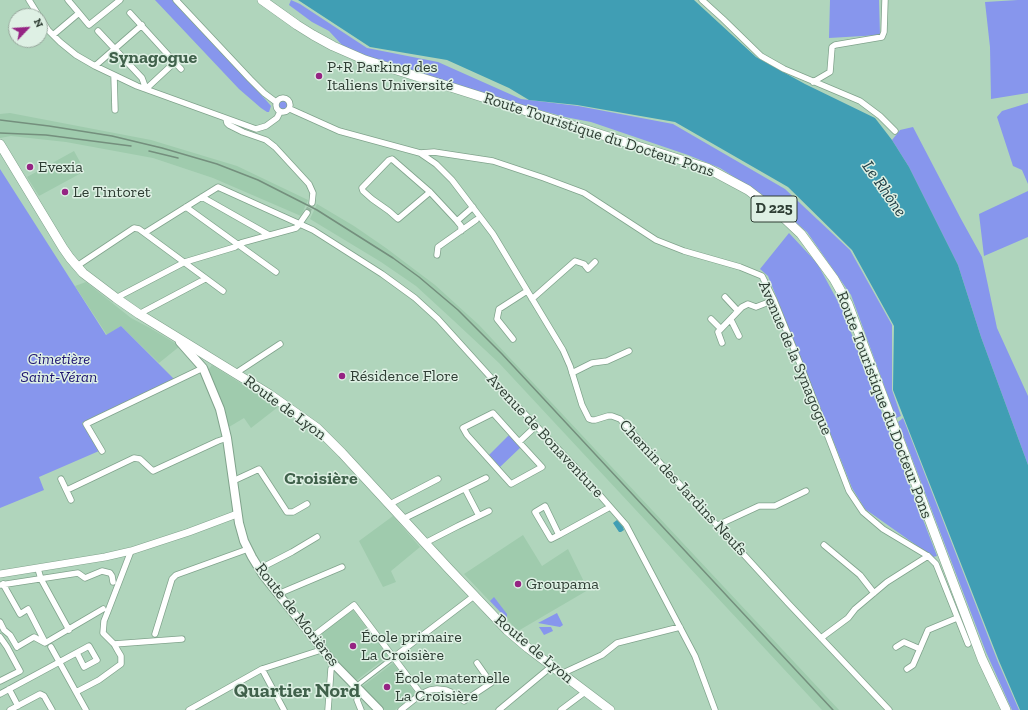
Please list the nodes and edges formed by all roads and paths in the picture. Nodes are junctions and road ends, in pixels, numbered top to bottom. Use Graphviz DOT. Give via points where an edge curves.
graph roads {
  1 [pos="68,0"];
  2 [pos="120,0"];
  3 [pos="176,0"];
  4 [pos="262,0"];
  5 [pos="702,0"];
  6 [pos="885,0"];
  7 [pos="79,13"];
  8 [pos="130,13"];
  9 [pos="142,25"];
  10 [pos="48,28"];
  11 [pos="98,31"];
  12 [pos="53,35"];
  13 [pos="115,49"];
  14 [pos="175,62"];
  15 [pos="95,66"];
  16 [pos="181,69"];
  17 [pos="114,76"];
  18 [pos="813,82"];
  19 [pos="146,89"];
  20 [pos="276,102"];
  21 [pos="290,109"];
  22 [pos="115,110"];
  23 [pos="280,112"];
  24 [pos="226,119"];
  25 [pos="895,131"];
  26 [pos="0,144"];
  27 [pos="420,153"];
  28 [pos="3,157"];
  29 [pos="430,192"];
  30 [pos="202,197"];
  31 [pos="312,203"];
  32 [pos="186,207"];
  33 [pos="473,207"];
  34 [pos="307,213"];
  35 [pos="476,220"];
  36 [pos="458,221"];
  37 [pos="300,223"];
  38 [pos="461,231"];
  39 [pos="146,232"];
  40 [pos="269,235"];
  41 [pos="238,245"];
  42 [pos="437,255"];
  43 [pos="185,262"];
  44 [pos="595,262"];
  45 [pos="77,266"];
  46 [pos="276,272"];
  47 [pos="205,279"];
  48 [pos="223,291"];
  49 [pos="527,292"];
  50 [pos="725,296"];
  51 [pos="116,298"];
  52 [pos="532,299"];
  53 [pos="774,300"];
  54 [pos="738,311"];
  55 [pos="139,314"];
  56 [pos="711,319"];
  57 [pos="731,320"];
  58 [pos="721,329"];
  59 [pos="171,333"];
  60 [pos="739,336"];
  61 [pos="513,340"];
  62 [pos="722,343"];
  63 [pos="280,344"];
  64 [pos="629,351"];
  65 [pos="208,356"];
  66 [pos="203,368"];
  67 [pos="236,373"];
  68 [pos="572,373"];
  69 [pos="536,426"];
  70 [pos="227,438"];
  71 [pos="519,442"];
  72 [pos="102,451"];
  73 [pos="486,478"];
  74 [pos="61,479"];
  75 [pos="438,479"];
  76 [pos="233,481"];
  77 [pos="465,489"];
  78 [pos="67,490"];
  79 [pos="806,491"];
  80 [pos="71,500"];
  81 [pos="307,504"];
  82 [pos="390,504"];
  83 [pos="610,507"];
  84 [pos="489,511"];
  85 [pos="237,514"];
  86 [pos="478,514"];
  87 [pos="403,519"];
  88 [pos="718,525"];
  89 [pos="559,535"];
  90 [pos="317,537"];
  91 [pos="425,544"];
  92 [pos="824,545"];
  93 [pos="248,549"];
  94 [pos="131,551"];
  95 [pos="928,556"];
  96 [pos="342,567"];
  97 [pos="38,569"];
  98 [pos="258,569"];
  99 [pos="0,574"];
  100 [pos="41,579"];
  101 [pos="113,582"];
  102 [pos="2,584"];
  103 [pos="874,593"];
  104 [pos="278,594"];
  105 [pos="474,596"];
  106 [pos="103,610"];
  107 [pos="957,618"];
  108 [pos="0,622"];
  109 [pos="680,627"];
  110 [pos="69,630"];
  111 [pos="155,634"];
  112 [pos="0,637"];
  113 [pos="312,637"];
  114 [pos="821,638"];
  115 [pos="182,639"];
  116 [pos="45,643"];
  117 [pos="114,644"];
  118 [pos="968,644"];
  119 [pos="51,647"];
  120 [pos="896,647"];
  121 [pos="322,648"];
  122 [pos="920,649"];
  123 [pos="77,653"];
  124 [pos="394,657"];
  125 [pos="60,662"];
  126 [pos="477,663"];
  127 [pos="335,665"];
  128 [pos="552,666"];
  129 [pos="262,669"];
  130 [pos="907,669"];
  131 [pos="561,674"];
  132 [pos="0,681"];
  133 [pos="9,689"];
  134 [pos="358,689"];
  135 [pos="76,692"];
  136 [pos="585,692"];
  137 [pos="0,694"];
  138 [pos="421,694"];
  139 [pos="18,706"];
  140 [pos="10,710"];
  141 [pos="52,710"];
  142 [pos="86,710"];
  143 [pos="189,710"];
  144 [pos="284,710"];
  145 [pos="328,710"];
  146 [pos="361,710"];
  147 [pos="379,710"];
  148 [pos="401,710"];
  149 [pos="499,710"];
  150 [pos="561,710"];
  151 [pos="610,710"];
  152 [pos="715,710"];
  153 [pos="889,710"];
  154 [pos="1006,710"];
  1 -- 7 [label="street"];
  2 -- 7 [label="street" via="89,26"];
  3 -- 20 [label="street" via="250,79"];
  4 -- 154 [label="main road, Route Touristique du Docteur Pons / D 225" via="313,35 365,60 707,168 748,190 801,234 834,279 848,304 982,659"];
  5 -- 18 [label="street" via="761,56"];
  6 -- 18 [label="street" via="882,37 835,45 831,52 830,72"];
  7 -- 12 [label="street"];
  8 -- 9 [label="street"];
  9 -- 13 [label="street"];
  9 -- 14 [label="street"];
  10 -- 12 [label="street"];
  11 -- 13 [label="street"];
  12 -- 15 [label="street" via="68,49"];
  13 -- 15 [label="street"];
  13 -- 19 [label="street" via="142,78"];
  14 -- 16 [label="street"];
  14 -- 19 [label="street"];
  15 -- 17 [label="street"];
  17 -- 19 [label="street"];
  17 -- 22 [label="street"];
  18 -- 25 [label="street" via="860,101"];
  19 -- 24 [label="street"];
  20 -- 21 [label="street" via="282,98 287,99"];
  20 -- 23 [label="street"];
  21 -- 23 [label="street" via="286,113"];
  21 -- 27 [label="street, Avenue de la Synagogue" via="339,131"];
  23 -- 24 [label="street" via="270,124 259,129"];
  24 -- 31 [label="street" via="229,125 266,140 275,147 309,184 313,193"];
  26 -- 28 [label="main road, Route de Lyon"];
  27 -- 33 [label="street, Chemin des Jardins Neufs" via="447,174"];
  27 -- 53 [label="street, Avenue de la Synagogue" via="434,152 494,161 584,192 656,240 762,276"];
  28 -- 45 [label="main road, Route de Lyon"];
  29 -- 29 [label="street" via="392,159 363,186 364,191 372,199 398,219"];
  29 -- 36 [label="street"];
  30 -- 32 [label="street"];
  30 -- 37 [label="street, Avenue de Bonaventure" via="218,187"];
  30 -- 40 [label="street"];
  32 -- 39 [label="street"];
  32 -- 41 [label="street"];
  33 -- 36 [label="street"];
  33 -- 49 [label="street, Chemin des Jardins Neufs" via="493,234"];
  34 -- 37 [label="street"];
  35 -- 38 [label="street"];
  36 -- 38 [label="street"];
  37 -- 40 [label="street" via="296,228"];
  37 -- 69 [label="street, Avenue de Bonaventure" via="382,274 415,298 438,319"];
  38 -- 42 [label="street" via="438,247"];
  39 -- 43 [label="street"];
  39 -- 45 [label="street" via="134,228"];
  40 -- 41 [label="street"];
  41 -- 43 [label="street"];
  41 -- 46 [label="street"];
  43 -- 47 [label="street"];
  43 -- 51 [label="street"];
  44 -- 52 [label="street" via="588,268 575,261"];
  45 -- 51 [label="main road, Route de Lyon"];
  47 -- 48 [label="street"];
  47 -- 55 [label="street"];
  49 -- 52 [label="street, Chemin des Jardins Neufs"];
  49 -- 61 [label="street" via="498,310 497,319"];
  50 -- 54 [label="street"];
  51 -- 55 [label="main road, Route de Lyon"];
  52 -- 68 [label="street, Chemin des Jardins Neufs" via="562,349"];
  53 -- 54 [label="street" via="756,307 748,304"];
  53 -- 95 [label="street, Avenue de la Synagogue" via="849,490 863,512 883,529"];
  54 -- 57 [label="street"];
  55 -- 59 [label="main road, Route de Lyon"];
  56 -- 58 [label="street"];
  57 -- 58 [label="street"];
  57 -- 60 [label="street"];
  58 -- 62 [label="street" via="718,332"];
  59 -- 65 [label="main road, Route de Lyon"];
  59 -- 66 [label="main road, Route de Morières"];
  63 -- 67 [label="street"];
  64 -- 68 [label="street"];
  65 -- 66 [label="main road"];
  65 -- 67 [label="main road, Route de Lyon"];
  66 -- 70 [label="main road, Route de Morières" via="216,398"];
  66 -- 72 [label="street" via="86,424"];
  67 -- 82 [label="main road, Route de Lyon" via="317,428"];
  68 -- 88 [label="street, Chemin des Jardins Neufs" via="589,419 608,416 620,419"];
  69 -- 71 [label="street"];
  69 -- 83 [label="street, Avenue de Bonaventure"];
  70 -- 76 [label="main road, Route de Morières"];
  70 -- 78 [label="street" via="153,470 140,459 134,458"];
  71 -- 71 [label="street" via="542,467 511,484 463,428 493,413"];
  73 -- 77 [label="street"];
  74 -- 78 [label="street"];
  75 -- 82 [label="street"];
  76 -- 81 [label="street" via="259,469 287,512 293,512"];
  76 -- 85 [label="main road, Route de Morières"];
  77 -- 86 [label="street"];
  77 -- 87 [label="street"];
  78 -- 80 [label="street"];
  79 -- 88 [label="street" via="775,506 759,506"];
  82 -- 87 [label="main road, Route de Lyon"];
  83 -- 89 [label="street"];
  83 -- 109 [label="street, Avenue de Bonaventure" via="630,530"];
  84 -- 91 [label="street"];
  85 -- 93 [label="main road, Route de Morières"];
  85 -- 94 [label="street"];
  87 -- 91 [label="main road, Route de Lyon"];
  88 -- 114 [label="street, Chemin des Jardins Neufs"];
  89 -- 89 [label="street" via="545,506 535,512 551,539"];
  90 -- 98 [label="street"];
  91 -- 105 [label="main road, Route de Lyon"];
  92 -- 103 [label="street" via="860,575"];
  93 -- 98 [label="main road, Route de Morières"];
  93 -- 111 [label="street" via="176,575 172,579"];
  94 -- 97 [label="street"];
  94 -- 117 [label="street" via="104,621 103,633"];
  95 -- 103 [label="street"];
  95 -- 107 [label="street, Avenue de la Synagogue" via="936,564"];
  96 -- 104 [label="street"];
  97 -- 99 [label="street"];
  97 -- 100 [label="street"];
  98 -- 104 [label="main road, Route de Morières"];
  100 -- 101 [label="street" via="78,573 85,578 102,571 110,573"];
  100 -- 102 [label="street"];
  100 -- 110 [label="street"];
  102 -- 116 [label="street" via="20,614 28,610"];
  103 -- 114 [label="street" via="848,618"];
  104 -- 113 [label="main road, Route de Morières"];
  105 -- 124 [label="street"];
  105 -- 128 [label="main road, Route de Lyon" via="507,630"];
  106 -- 110 [label="street"];
  107 -- 118 [label="street"];
  107 -- 122 [label="street" via="928,630"];
  108 -- 116 [label="street" via="18,647 34,638"];
  109 -- 131 [label="street" via="617,643 602,655"];
  109 -- 152 [label="street, Avenue de Bonaventure" via="695,656"];
  110 -- 116 [label="street"];
  112 -- 132 [label="street" via="20,671"];
  113 -- 121 [label="main road, Route de Morières"];
  113 -- 124 [label="street" via="354,605"];
  114 -- 153 [label="street, Chemin des Jardins Neufs"];
  115 -- 117 [label="street"];
  117 -- 135 [label="street" via="122,656 121,664 100,680"];
  119 -- 125 [label="street"];
  120 -- 122 [label="street" via="904,642"];
  121 -- 127 [label="main road, Route de Morières"];
  121 -- 129 [label="street"];
  122 -- 130 [label="street" via="913,665"];
  123 -- 125 [label="street"];
  124 -- 134 [label="street"];
  124 -- 138 [label="street"];
  125 -- 133 [label="street"];
  125 -- 135 [label="street"];
  126 -- 138 [label="street" via="491,683 464,701 446,690 430,690"];
  127 -- 134 [label="main road, Route de Morières"];
  127 -- 145 [label="street" via="331,669"];
  128 -- 131 [label="main road, Route de Lyon"];
  128 -- 149 [label="street"];
  129 -- 143 [label="street"];
  129 -- 144 [label="street"];
  131 -- 136 [label="main road, Route de Lyon"];
  133 -- 137 [label="street"];
  133 -- 139 [label="street"];
  134 -- 146 [label="street" via="357,700"];
  134 -- 147 [label="main road, Route de Morières"];
  135 -- 142 [label="street"];
  136 -- 150 [label="street"];
  136 -- 151 [label="main road, Route de Lyon"];
  138 -- 148 [label="street"];
  139 -- 140 [label="street"];
  139 -- 141 [label="street" via="40,694"];
}
